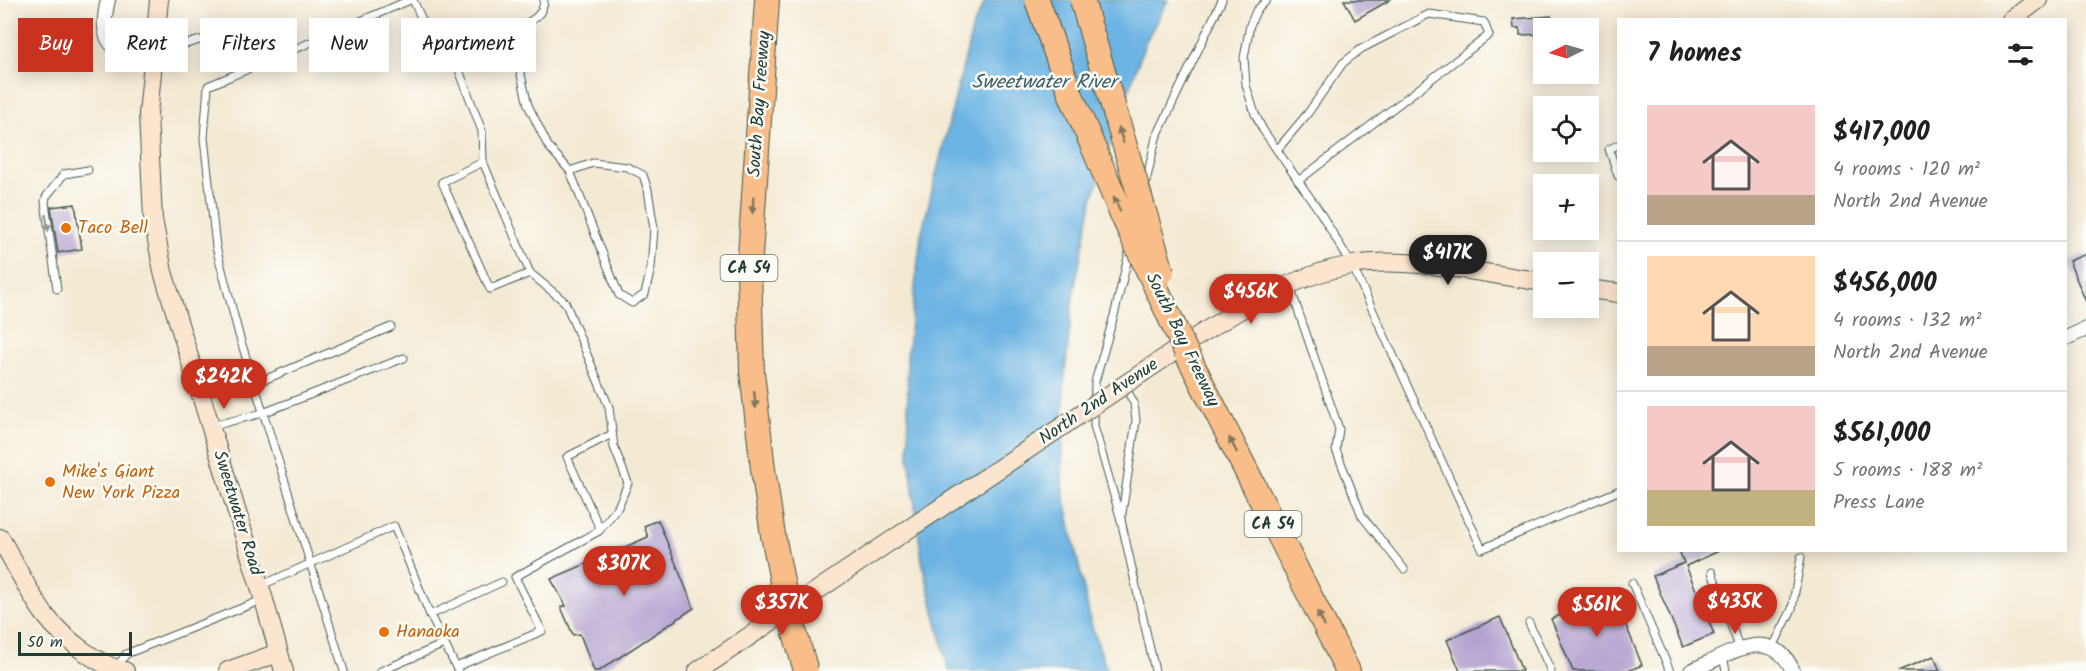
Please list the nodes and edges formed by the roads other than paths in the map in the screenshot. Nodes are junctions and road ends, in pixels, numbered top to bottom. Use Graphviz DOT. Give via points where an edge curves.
graph roads {
  1 [pos="108,0"];
  2 [pos="159,0"];
  3 [pos="412,0"];
  4 [pos="544,0"];
  5 [pos="768,0"];
  6 [pos="1037,0"];
  7 [pos="1082,0"];
  8 [pos="1222,0"];
  9 [pos="1261,0"];
  10 [pos="1267,0"];
  11 [pos="2038,0"];
  12 [pos="1256,11"];
  13 [pos="157,18"];
  14 [pos="2014,18"];
  15 [pos="105,28"];
  16 [pos="152,72"];
  17 [pos="1617,145"];
  18 [pos="1277,150"];
  19 [pos="483,162"];
  20 [pos="88,170"];
  21 [pos="570,171"];
  22 [pos="1617,173"];
  23 [pos="1298,181"];
  24 [pos="1352,265"];
  25 [pos="530,273"];
  26 [pos="1533,281"];
  27 [pos="1289,285"];
  28 [pos="57,289"];
  29 [pos="1599,290"];
  30 [pos="1617,293"];
  31 [pos="391,327"];
  32 [pos="2086,329"];
  33 [pos="2067,338"];
  34 [pos="1186,352"];
  35 [pos="404,358"];
  36 [pos="254,384"];
  37 [pos="1124,385"];
  38 [pos="263,413"];
  39 [pos="211,427"];
  40 [pos="612,434"];
  41 [pos="1617,491"];
  42 [pos="1121,520"];
  43 [pos="600,529"];
  44 [pos="0,538"];
  45 [pos="1801,557"];
  46 [pos="310,564"];
  47 [pos="1404,569"];
  48 [pos="1712,572"];
  49 [pos="502,582"];
  50 [pos="1632,583"];
  51 [pos="262,593"];
  52 [pos="430,615"];
  53 [pos="1529,623"];
  54 [pos="444,644"];
  55 [pos="1776,649"];
  56 [pos="1740,650"];
  57 [pos="278,653"];
  58 [pos="1725,664"];
  59 [pos="111,668"];
  60 [pos="457,669"];
  61 [pos="228,671"];
  62 [pos="284,671"];
  63 [pos="344,671"];
  64 [pos="381,671"];
  65 [pos="698,671"];
  66 [pos="806,671"];
  67 [pos="1155,671"];
  68 [pos="1348,671"];
  69 [pos="1551,671"];
  70 [pos="1670,671"];
  71 [pos="1691,671"];
  72 [pos="1793,671"];
  1 -- 15 [label="street"];
  2 -- 13 [label="street, Sweetwater Road"];
  3 -- 19 [label="lane" via="435,48 456,62 482,131"];
  3 -- 36 [label="lane" via="208,86 204,138 216,247"];
  4 -- 21 [label="lane" via="534,19 519,27 513,40 528,105 548,146"];
  5 -- 66 [label="highway, South Bay Freeway / CA 54, one-way, bridge" via="749,271 752,372 773,535 786,602"];
  34 -- 6 [label="highway, South Bay Freeway / CA 54, one-way, bridge" via="1071,95"];
  34 -- 7 [label="highway, one-way, bridge"];
  8 -- 42 [label="lane" via="1156,138 1095,382 1094,426"];
  9 -- 12 [label="lane"];
  10 -- 12 [label="lane"];
  11 -- 14 [label="street"];
  12 -- 18 [label="lane" via="1244,58 1246,85 1255,114"];
  16 -- 39 [label="street, Sweetwater Road" via="148,114 153,219 163,272"];
  17 -- 22 [label="lane" via="1609,148"];
  18 -- 23 [label="lane"];
  18 -- 23 [label="lane" via="1343,63 1361,49 1429,14 1484,22 1489,35"];
  19 -- 25 [label="lane"];
  19 -- 25 [label="lane" via="442,182 490,289"];
  20 -- 28 [label="lane, one-way" via="64,174 46,197"];
  21 -- 21 [label="lane" via="619,295 632,303 645,294 651,268 654,229 643,175 627,168 593,163"];
  23 -- 24 [label="lane"];
  24 -- 26 [label="street, North 2nd Avenue" via="1411,264"];
  24 -- 27 [label="street, North 2nd Avenue"];
  24 -- 41 [label="lane" via="1482,549"];
  25 -- 40 [label="lane" via="565,302 609,407"];
  27 -- 37 [label="street, North 2nd Avenue, bridge" via="1233,313"];
  27 -- 47 [label="lane" via="1339,429 1335,450 1362,516"];
  29 -- 30 [label="street"];
  31 -- 36 [label="lane"];
  32 -- 33 [label="street"];
  68 -- 34 [label="highway, South Bay Freeway / CA 54, one-way"];
  35 -- 38 [label="lane"];
  36 -- 38 [label="lane"];
  37 -- 42 [label="lane" via="1134,403 1136,422"];
  37 -- 65 [label="street, North 2nd Avenue, bridge"];
  38 -- 39 [label="lane"];
  38 -- 46 [label="lane"];
  39 -- 51 [label="street, Sweetwater Road"];
  40 -- 43 [label="lane" via="628,483 618,507"];
  40 -- 43 [label="lane" via="567,457"];
  42 -- 67 [label="lane"];
  43 -- 60 [label="lane" via="515,577 542,631"];
  44 -- 59 [label="street" via="46,616 78,648"];
  45 -- 55 [label="lane" via="1792,609"];
  46 -- 51 [label="lane"];
  46 -- 52 [label="lane" via="394,526"];
  46 -- 63 [label="lane"];
  48 -- 56 [label="lane"];
  49 -- 52 [label="lane"];
  50 -- 70 [label="lane"];
  51 -- 57 [label="street, Sweetwater Road"];
  51 -- 59 [label="lane" via="126,654"];
  52 -- 54 [label="lane"];
  53 -- 69 [label="lane"];
  54 -- 60 [label="lane"];
  54 -- 64 [label="lane"];
  55 -- 56 [label="street" via="1761,644"];
  55 -- 72 [label="street"];
  56 -- 58 [label="street"];
  57 -- 61 [label="street"];
  57 -- 62 [label="street, Sweetwater Road"];
  58 -- 71 [label="street"];
}
